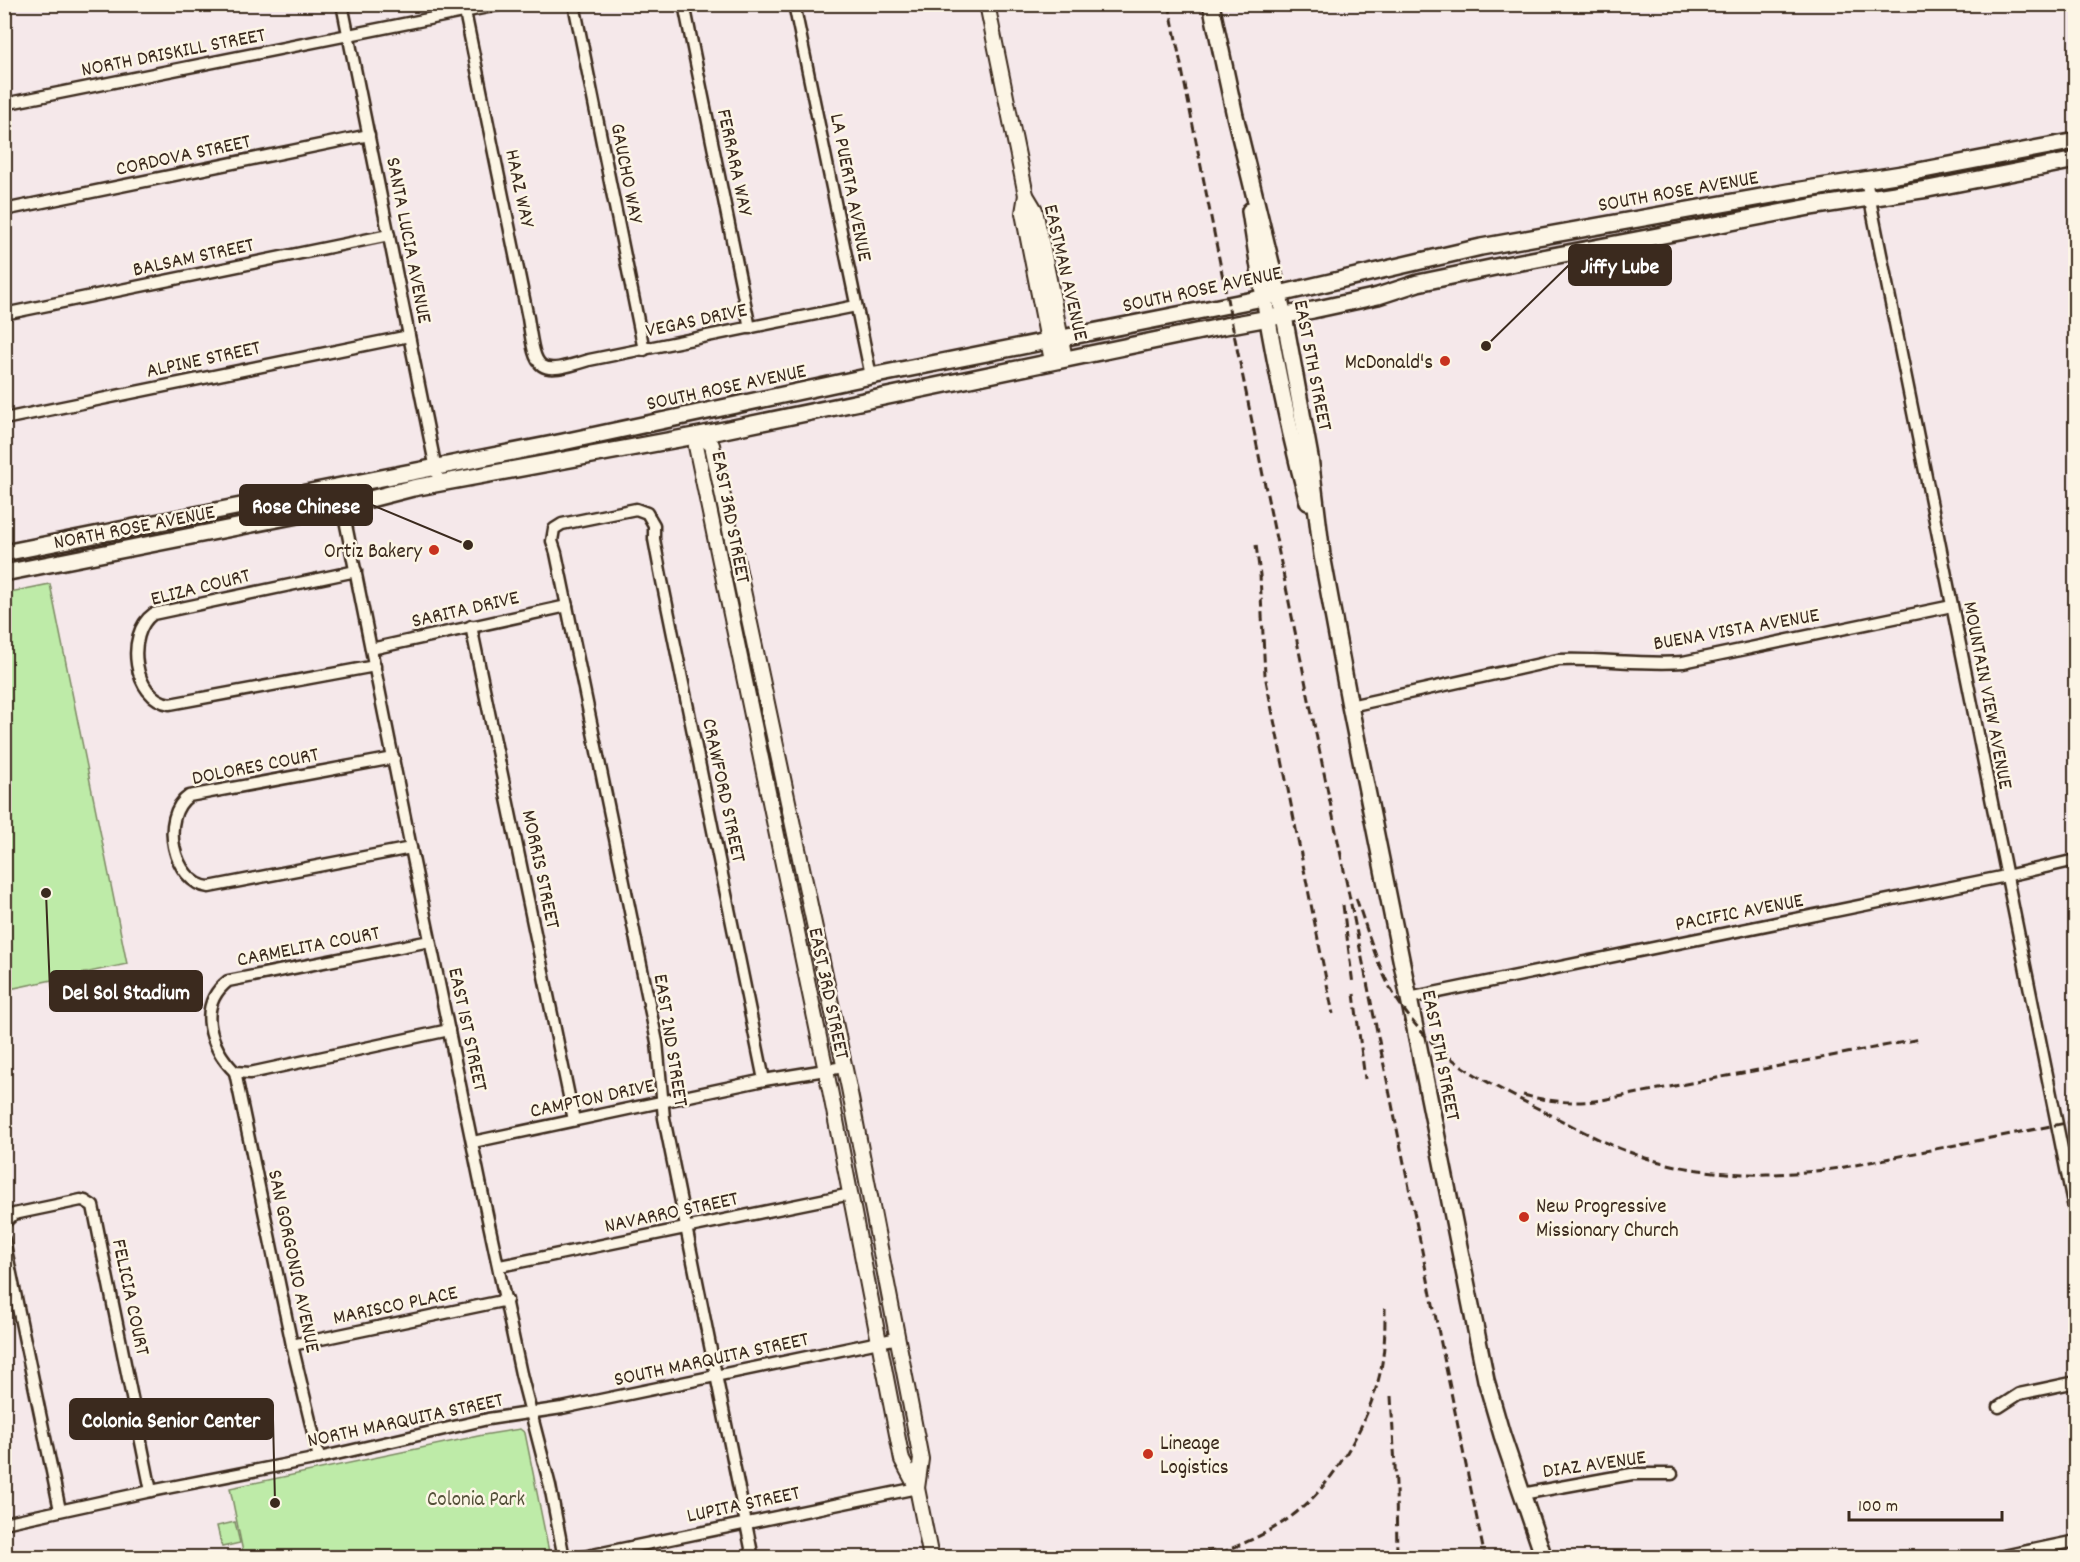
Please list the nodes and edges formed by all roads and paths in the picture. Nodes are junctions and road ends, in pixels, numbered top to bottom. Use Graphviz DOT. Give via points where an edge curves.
graph roads {
  1 [pos="342,4"];
  2 [pos="503,4"];
  3 [pos="574,4"];
  4 [pos="684,4"];
  5 [pos="794,4"];
  6 [pos="987,4"];
  7 [pos="1210,4"];
  8 [pos="465,12"];
  9 [pos="349,36"];
  10 [pos="4,104"];
  11 [pos="1235,116"];
  12 [pos="369,135"];
  13 [pos="2076,141"];
  14 [pos="2076,160"];
  15 [pos="1866,180"];
  16 [pos="1869,197"];
  17 [pos="4,210"];
  18 [pos="1616,222"];
  19 [pos="389,235"];
  20 [pos="1500,266"];
  21 [pos="1279,294"];
  22 [pos="1264,298"];
  23 [pos="856,306"];
  24 [pos="4,314"];
  25 [pos="1284,316"];
  26 [pos="1267,319"];
  27 [pos="750,328"];
  28 [pos="409,336"];
  29 [pos="1054,340"];
  30 [pos="644,350"];
  31 [pos="1059,360"];
  32 [pos="545,367"];
  33 [pos="871,376"];
  34 [pos="696,414"];
  35 [pos="4,419"];
  36 [pos="700,435"];
  37 [pos="563,442"];
  38 [pos="436,466"];
  39 [pos="476,477"];
  40 [pos="439,484"];
  41 [pos="338,485"];
  42 [pos="343,506"];
  43 [pos="644,510"];
  44 [pos="4,553"];
  45 [pos="1322,555"];
  46 [pos="356,571"];
  47 [pos="4,573"];
  48 [pos="567,606"];
  49 [pos="1952,606"];
  50 [pos="471,626"];
  51 [pos="371,649"];
  52 [pos="375,666"];
  53 [pos="1350,706"];
  54 [pos="393,758"];
  55 [pos="411,848"];
  56 [pos="2076,860"];
  57 [pos="2006,876"];
  58 [pos="430,941"];
  59 [pos="1409,998"];
  60 [pos="449,1030"];
  61 [pos="844,1067"];
  62 [pos="826,1071"];
  63 [pos="236,1072"];
  64 [pos="764,1080"];
  65 [pos="663,1101"];
  66 [pos="574,1120"];
  67 [pos="473,1142"];
  68 [pos="851,1194"];
  69 [pos="2076,1218"];
  70 [pos="4,1223"];
  71 [pos="686,1228"];
  72 [pos="878,1236"];
  73 [pos="4,1240"];
  74 [pos="860,1240"];
  75 [pos="500,1266"];
  76 [pos="507,1300"];
  77 [pos="897,1338"];
  78 [pos="879,1342"];
  79 [pos="292,1345"];
  80 [pos="716,1377"];
  81 [pos="2076,1382"];
  82 [pos="1999,1407"];
  83 [pos="531,1412"];
  84 [pos="319,1458"];
  85 [pos="1672,1474"];
  86 [pos="917,1488"];
  87 [pos="151,1491"];
  88 [pos="1522,1494"];
  89 [pos="60,1510"];
  90 [pos="4,1522"];
  91 [pos="746,1523"];
  92 [pos="2076,1541"];
  93 [pos="564,1557"];
  94 [pos="578,1557"];
  95 [pos="753,1557"];
  96 [pos="931,1557"];
  97 [pos="1544,1557"];
  98 [pos="1994,1557"];
  1 -- 9 [label="street, SANTA LUCIA AVENUE"];
  2 -- 8 [label="street, NORTH DRISKILL STREET"];
  3 -- 30 [label="street, GAUCHO WAY"];
  4 -- 27 [label="street, FERRARA WAY"];
  5 -- 23 [label="street, LA PUERTA AVENUE"];
  6 -- 29 [label="street, EASTMAN AVENUE" via="1026,195 1035,210"];
  7 -- 11 [label="main road, EAST 5TH STREET"];
  8 -- 9 [label="street, NORTH DRISKILL STREET"];
  8 -- 32 [label="street, HAAZ WAY" via="532,349"];
  9 -- 10 [label="street, NORTH DRISKILL STREET"];
  9 -- 12 [label="street, SANTA LUCIA AVENUE"];
  11 -- 21 [label="main road, EAST 5TH STREET"];
  11 -- 22 [label="main road, EAST 5TH STREET"];
  12 -- 17 [label="street, CORDOVA STREET"];
  12 -- 19 [label="street, SANTA LUCIA AVENUE"];
  13 -- 15 [label="main road, SOUTH ROSE AVENUE"];
  14 -- 16 [label="main road, SOUTH ROSE AVENUE"];
  15 -- 16 [label="street, MOUNTAIN VIEW AVENUE"];
  15 -- 18 [label="main road, SOUTH ROSE AVENUE"];
  16 -- 20 [label="main road, SOUTH ROSE AVENUE"];
  16 -- 49 [label="street, MOUNTAIN VIEW AVENUE"];
  18 -- 20 [label="main road" via="1582,241 1508,255"];
  18 -- 21 [label="main road, SOUTH ROSE AVENUE" via="1481,247"];
  19 -- 24 [label="street, BALSAM STREET"];
  19 -- 28 [label="street, SANTA LUCIA AVENUE"];
  20 -- 25 [label="main road, SOUTH ROSE AVENUE"];
  21 -- 22 [label="main road, SOUTH ROSE AVENUE"];
  21 -- 25 [label="main road, EAST 5TH STREET"];
  22 -- 26 [label="main road, EAST 5TH STREET"];
  22 -- 29 [label="main road, SOUTH ROSE AVENUE"];
  23 -- 27 [label="street, VEGAS DRIVE"];
  23 -- 33 [label="street, LA PUERTA AVENUE"];
  25 -- 26 [label="main road, SOUTH ROSE AVENUE"];
  25 -- 45 [label="main road, EAST 5TH STREET" via="1310,457"];
  26 -- 31 [label="main road, SOUTH ROSE AVENUE"];
  26 -- 45 [label="main road, EAST 5TH STREET" via="1295,455"];
  27 -- 30 [label="street, VEGAS DRIVE"];
  28 -- 35 [label="street, ALPINE STREET"];
  28 -- 38 [label="street, SANTA LUCIA AVENUE"];
  29 -- 31 [label="street, EASTMAN AVENUE"];
  29 -- 33 [label="main road, SOUTH ROSE AVENUE"];
  30 -- 32 [label="street, VEGAS DRIVE" via="561,369"];
  31 -- 36 [label="main road, SOUTH ROSE AVENUE"];
  33 -- 34 [label="main road, SOUTH ROSE AVENUE"];
  34 -- 36 [label="street"];
  34 -- 37 [label="main road, SOUTH ROSE AVENUE"];
  36 -- 39 [label="main road, SOUTH ROSE AVENUE"];
  36 -- 61 [label="street, EAST 3RD STREET" via="712,445"];
  36 -- 62 [label="street, EAST 3RD STREET" via="696,446"];
  37 -- 38 [label="main road, SOUTH ROSE AVENUE"];
  37 -- 39 [label="main road" via="555,452 483,466"];
  38 -- 40 [label="street, SANTA LUCIA AVENUE"];
  38 -- 41 [label="main road, SOUTH ROSE AVENUE"];
  39 -- 40 [label="main road, SOUTH ROSE AVENUE"];
  40 -- 42 [label="main road, SOUTH ROSE AVENUE"];
  41 -- 42 [label="street, EAST 1ST STREET"];
  41 -- 44 [label="main road, NORTH ROSE AVENUE"];
  42 -- 46 [label="street, EAST 1ST STREET"];
  42 -- 47 [label="main road, NORTH ROSE AVENUE"];
  43 -- 48 [label="street, EAST 2ND STREET" via="627,509 571,521 554,529 552,541"];
  43 -- 64 [label="street, CRAWFORD STREET" via="654,525 661,576"];
  45 -- 53 [label="main road, EAST 5TH STREET"];
  46 -- 51 [label="street, EAST 1ST STREET"];
  46 -- 52 [label="street, ELIZA COURT" via="153,614 138,634 138,670 157,700 170,704"];
  48 -- 50 [label="street, SARITA DRIVE"];
  48 -- 65 [label="street, EAST 2ND STREET" via="657,1042"];
  49 -- 53 [label="street, BUENA VISTA AVENUE" via="1683,662 1558,660"];
  49 -- 57 [label="street, MOUNTAIN VIEW AVENUE"];
  50 -- 51 [label="street, SARITA DRIVE"];
  50 -- 66 [label="street, MORRIS STREET"];
  51 -- 52 [label="street, EAST 1ST STREET"];
  52 -- 54 [label="street, EAST 1ST STREET"];
  53 -- 59 [label="main road, EAST 5TH STREET"];
  54 -- 55 [label="street, EAST 1ST STREET"];
  54 -- 55 [label="street, DOLORES COURT" via="189,796 179,806 174,820 173,843 190,879 209,887"];
  55 -- 58 [label="street, EAST 1ST STREET"];
  56 -- 57 [label="street, PACIFIC AVENUE"];
  57 -- 59 [label="street, PACIFIC AVENUE"];
  57 -- 69 [label="street, MOUNTAIN VIEW AVENUE"];
  58 -- 60 [label="street, EAST 1ST STREET"];
  58 -- 63 [label="street, CARMELITA COURT" via="228,981 213,999 210,1020 215,1047"];
  59 -- 88 [label="main road, EAST 5TH STREET" via="1486,1380"];
  60 -- 63 [label="street" via="250,1073"];
  60 -- 67 [label="street, EAST 1ST STREET"];
  61 -- 62 [label="street, CAMPTON DRIVE"];
  61 -- 72 [label="street, EAST 3RD STREET"];
  62 -- 64 [label="street, CAMPTON DRIVE"];
  62 -- 68 [label="street, EAST 3RD STREET"];
  63 -- 79 [label="street, SAN GORGONIO AVENUE"];
  64 -- 65 [label="street, CAMPTON DRIVE"];
  65 -- 66 [label="street, CAMPTON DRIVE"];
  65 -- 71 [label="street, EAST 2ND STREET"];
  66 -- 67 [label="street, CAMPTON DRIVE"];
  67 -- 75 [label="street, EAST 1ST STREET"];
  68 -- 71 [label="street, NAVARRO STREET"];
  68 -- 74 [label="street, EAST 3RD STREET"];
  70 -- 87 [label="street, FELICIA COURT" via="14,1214 81,1200 93,1206"];
  71 -- 75 [label="street, NAVARRO STREET"];
  71 -- 80 [label="street, EAST 2ND STREET"];
  72 -- 74 [label="street"];
  72 -- 77 [label="street, EAST 3RD STREET"];
  73 -- 89 [label="street"];
  74 -- 78 [label="street, EAST 3RD STREET"];
  75 -- 76 [label="street, EAST 1ST STREET"];
  76 -- 79 [label="street, MARISCO PLACE"];
  76 -- 83 [label="street, EAST 1ST STREET"];
  77 -- 78 [label="street, SOUTH MARQUITA STREET"];
  77 -- 86 [label="street, EAST 3RD STREET" via="921,1459"];
  78 -- 80 [label="street, SOUTH MARQUITA STREET"];
  78 -- 86 [label="street, EAST 3RD STREET" via="902,1460"];
  79 -- 84 [label="street, SAN GORGONIO AVENUE"];
  80 -- 83 [label="street, SOUTH MARQUITA STREET"];
  80 -- 91 [label="street, EAST 2ND STREET"];
  81 -- 82 [label="street" via="2019,1394"];
  83 -- 84 [label="street, NORTH MARQUITA STREET"];
  83 -- 93 [label="street, EAST 1ST STREET"];
  84 -- 87 [label="street, NORTH MARQUITA STREET"];
  85 -- 88 [label="street, DIAZ AVENUE" via="1632,1473"];
  86 -- 91 [label="street, LUPITA STREET"];
  86 -- 96 [label="street, EAST 3RD STREET"];
  87 -- 89 [label="street, NORTH MARQUITA STREET"];
  88 -- 97 [label="main road, EAST 5TH STREET"];
  89 -- 90 [label="street, NORTH MARQUITA STREET"];
  91 -- 94 [label="street, LUPITA STREET"];
  91 -- 95 [label="street, EAST 2ND STREET"];
  92 -- 98 [label="street"];
}
